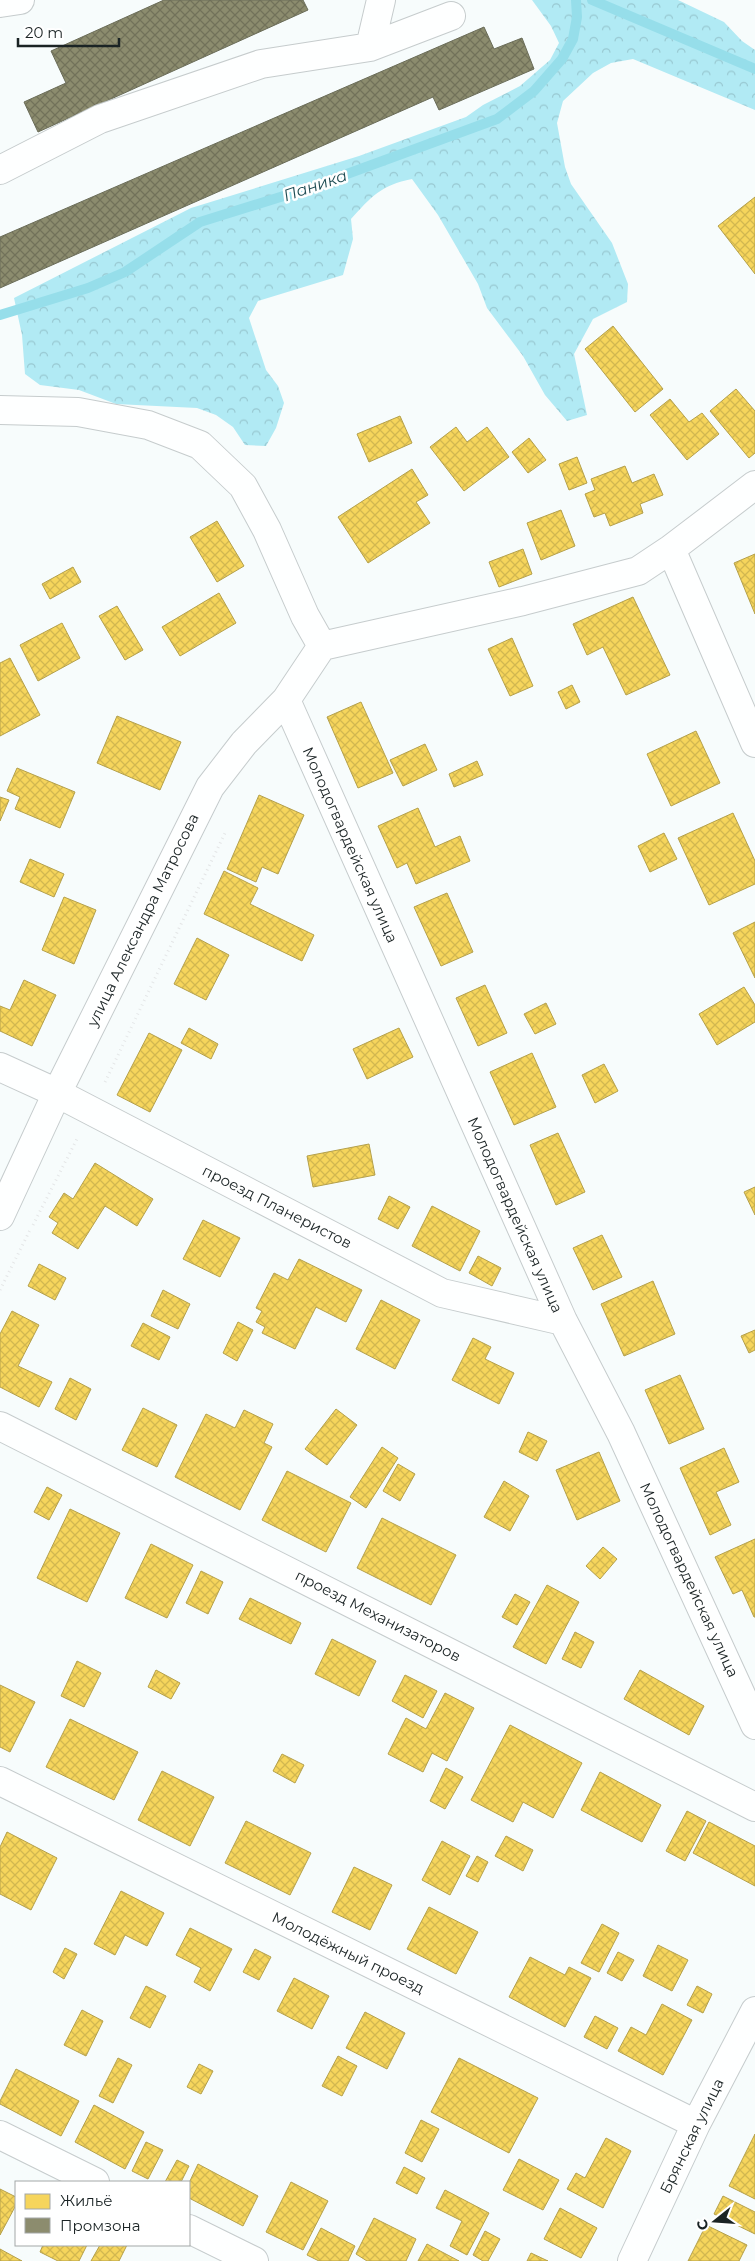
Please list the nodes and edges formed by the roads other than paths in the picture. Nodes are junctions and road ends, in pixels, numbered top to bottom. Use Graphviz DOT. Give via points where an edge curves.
graph roads {
  1 [pos="20,0"];
  2 [pos="381,0"];
  3 [pos="0,3"];
  4 [pos="451,16"];
  5 [pos="370,47"];
  6 [pos="0,170"];
  7 [pos="0,410"];
  8 [pos="755,485"];
  9 [pos="671,549"];
  10 [pos="322,646"];
  11 [pos="286,700"];
  12 [pos="755,742"];
  13 [pos="0,1067"];
  14 [pos="57,1093"];
  15 [pos="0,1216"];
  16 [pos="563,1321"];
  17 [pos="0,1426"];
  18 [pos="755,1725"];
  19 [pos="0,1781"];
  20 [pos="755,1807"];
  21 [pos="755,2011"];
  22 [pos="696,2124"];
  23 [pos="0,2135"];
  24 [pos="93,2181"];
  25 [pos="190,2229"];
  26 [pos="254,2261"];
  27 [pos="632,2261"];
  1 -- 3 [label="street"];
  2 -- 5 [label="street"];
  4 -- 5 [label="street"];
  5 -- 6 [label="street" via="251,67 100,119"];
  7 -- 10 [label="street" via="78,412 148,425 200,445 243,486"];
  8 -- 9 [label="street"];
  9 -- 10 [label="street" via="638,571"];
  9 -- 12 [label="street"];
  10 -- 11 [label="street, улица Александра Матросова"];
  11 -- 14 [label="street, улица Александра Матросова" via="244,743 210,787"];
  11 -- 16 [label="street, Молодогвардейская улица"];
  13 -- 14 [label="street, проезд Планеристов"];
  14 -- 15 [label="street, улица Александра Матросова"];
  14 -- 16 [label="street, проезд Планеристов" via="442,1293"];
  16 -- 18 [label="street, Молодогвардейская улица" via="621,1433"];
  17 -- 20 [label="street, проезд Механизаторов"];
  19 -- 22 [label="street, Молодёжный проезд"];
  21 -- 22 [label="street, Брянская улица"];
  22 -- 27 [label="street, Брянская улица"];
  23 -- 24 [label="street"];
  25 -- 26 [label="street"];
}
